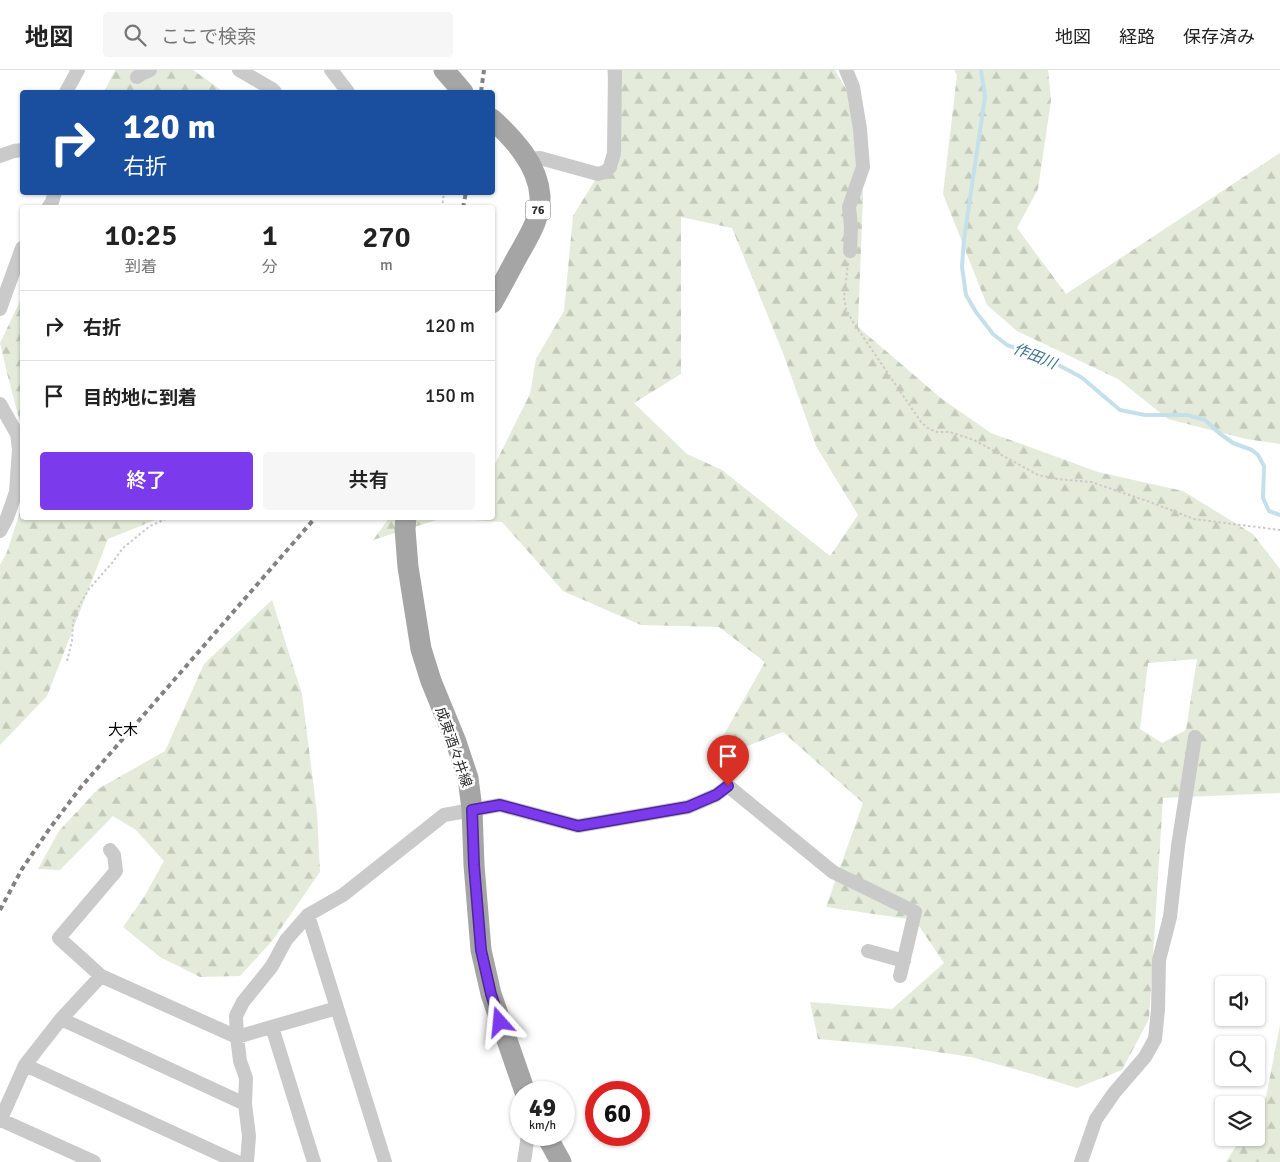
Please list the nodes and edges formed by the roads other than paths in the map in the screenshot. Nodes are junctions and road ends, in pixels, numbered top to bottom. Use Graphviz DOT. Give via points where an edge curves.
graph roads {
  1 [pos="78,70"];
  2 [pos="150,70"];
  3 [pos="239,70"];
  4 [pos="331,70"];
  5 [pos="444,70"];
  6 [pos="615,70"];
  7 [pos="846,70"];
  8 [pos="137,77"];
  9 [pos="67,90"];
  10 [pos="273,90"];
  11 [pos="346,90"];
  12 [pos="461,90"];
  13 [pos="495,122"];
  14 [pos="20,150"];
  15 [pos="0,156"];
  16 [pos="527,159"];
  17 [pos="850,251"];
  18 [pos="20,254"];
  19 [pos="495,298"];
  20 [pos="0,309"];
  21 [pos="0,404"];
  22 [pos="20,465"];
  23 [pos="406,520"];
  24 [pos="0,531"];
  25 [pos="1195,736"];
  26 [pos="472,810"];
  27 [pos="110,850"];
  28 [pos="308,915"];
  29 [pos="868,951"];
  30 [pos="904,961"];
  31 [pos="101,976"];
  32 [pos="900,976"];
  33 [pos="337,1008"];
  34 [pos="61,1019"];
  35 [pos="272,1027"];
  36 [pos="236,1037"];
  37 [pos="25,1065"];
  38 [pos="521,1081"];
  39 [pos="245,1104"];
  40 [pos="0,1120"];
  41 [pos="526,1146"];
  42 [pos="552,1146"];
  43 [pos="94,1162"];
  44 [pos="236,1162"];
  45 [pos="247,1162"];
  46 [pos="314,1162"];
  47 [pos="385,1162"];
  48 [pos="524,1162"];
  49 [pos="561,1162"];
  50 [pos="1081,1162"];
  1 -- 9 [label="street"];
  2 -- 8 [label="street"];
  3 -- 10 [label="street"];
  4 -- 11 [label="street"];
  5 -- 12 [label="main road"];
  6 -- 16 [label="street" via="614,153 610,167 598,174 540,158"];
  7 -- 17 [label="street" via="856,104 863,167 850,207"];
  13 -- 16 [label="main road, 76" via="514,140"];
  14 -- 15 [label="street"];
  16 -- 19 [label="main road, 76" via="537,178 538,212 534,226"];
  18 -- 20 [label="street"];
  21 -- 22 [label="street" via="17,434"];
  22 -- 24 [label="street" via="16,492"];
  23 -- 26 [label="main road, 成東酒々井線" via="408,567 421,649 468,778"];
  25 -- 50 [label="street" via="1170,917 1159,960 1155,1038 1145,1057 1096,1119"];
  26 -- 28 [label="street" via="444,815 344,895"];
  26 -- 30 [label="street" via="500,805 578,826 688,807 728,786 833,872 915,912"];
  26 -- 38 [label="main road, 成東酒々井線" via="481,950 491,994"];
  27 -- 31 [label="street" via="116,871 59,938"];
  28 -- 33 [label="street"];
  28 -- 36 [label="street" via="286,940 272,966 243,1002 236,1016"];
  29 -- 30 [label="street"];
  30 -- 32 [label="street"];
  31 -- 34 [label="street"];
  31 -- 36 [label="street"];
  33 -- 35 [label="street"];
  33 -- 47 [label="street"];
  34 -- 37 [label="street"];
  34 -- 39 [label="street"];
  35 -- 36 [label="street"];
  35 -- 46 [label="street"];
  36 -- 39 [label="street" via="246,1078"];
  37 -- 40 [label="street"];
  37 -- 44 [label="street"];
  39 -- 45 [label="street" via="249,1136"];
  40 -- 43 [label="street"];
  41 -- 48 [label="street"];
  42 -- 49 [label="main road"];
}
